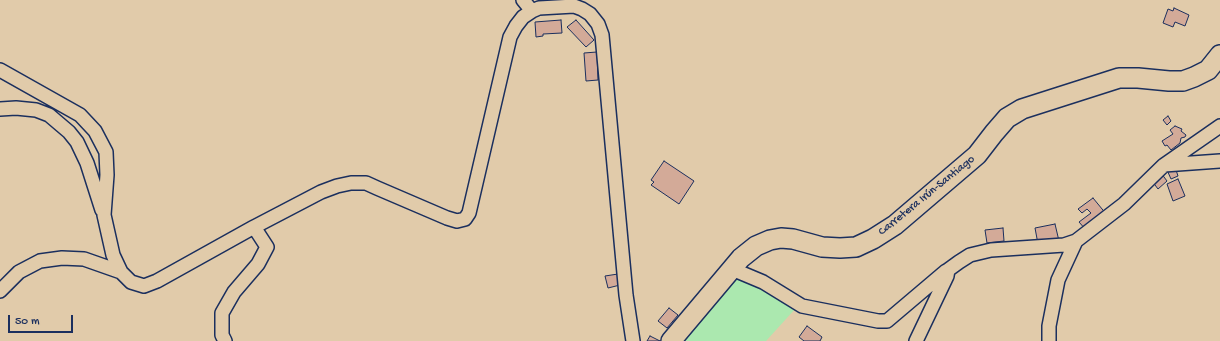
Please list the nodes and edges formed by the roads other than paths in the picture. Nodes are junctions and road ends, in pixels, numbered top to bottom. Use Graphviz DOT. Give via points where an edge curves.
graph roads {
  1 [pos="523,0"];
  2 [pos="532,10"];
  3 [pos="1220,55"];
  4 [pos="0,70"];
  5 [pos="0,110"];
  6 [pos="1220,126"];
  7 [pos="1220,161"];
  8 [pos="1164,165"];
  9 [pos="104,215"];
  10 [pos="254,227"];
  11 [pos="1076,241"];
  12 [pos="732,269"];
  13 [pos="948,270"];
  14 [pos="121,272"];
  15 [pos="0,291"];
  16 [pos="225,341"];
  17 [pos="633,341"];
  18 [pos="671,341"];
  19 [pos="916,341"];
  20 [pos="1049,341"];
  1 -- 2 [label="street"];
  2 -- 10 [label="street" via="523,17 510,37 469,213 465,219 457,221 447,218 378,188 351,183 321,192"];
  2 -- 17 [label="street" via="574,6 590,14 598,24 602,36 626,295"];
  3 -- 12 [label="highway, Carretera Irún-Santiago" via="1208,70 1194,77 1169,81 1119,78 1022,109 1007,118 960,170 894,225 873,239 856,247 840,248 822,247 793,239 770,240 756,246"];
  4 -- 9 [label="street" via="80,115 96,131 106,152"];
  5 -- 9 [label="street" via="36,110 49,115 69,132 87,163"];
  6 -- 8 [label="street"];
  7 -- 8 [label="street"];
  8 -- 11 [label="street" via="1124,204"];
  9 -- 14 [label="street" via="113,255"];
  10 -- 14 [label="street" via="144,286 131,282"];
  10 -- 16 [label="street" via="267,247 258,264 234,292 222,313 222,335"];
  11 -- 13 [label="street" via="1064,245 981,252 970,255"];
  11 -- 20 [label="street" via="1058,280 1048,326"];
  12 -- 13 [label="street" via="763,282 802,306 887,322"];
  12 -- 18 [label="highway, Carretera Irún-Santiago"];
  13 -- 19 [label="street"];
  14 -- 15 [label="street" via="84,259 40,261 18,272"];
}
